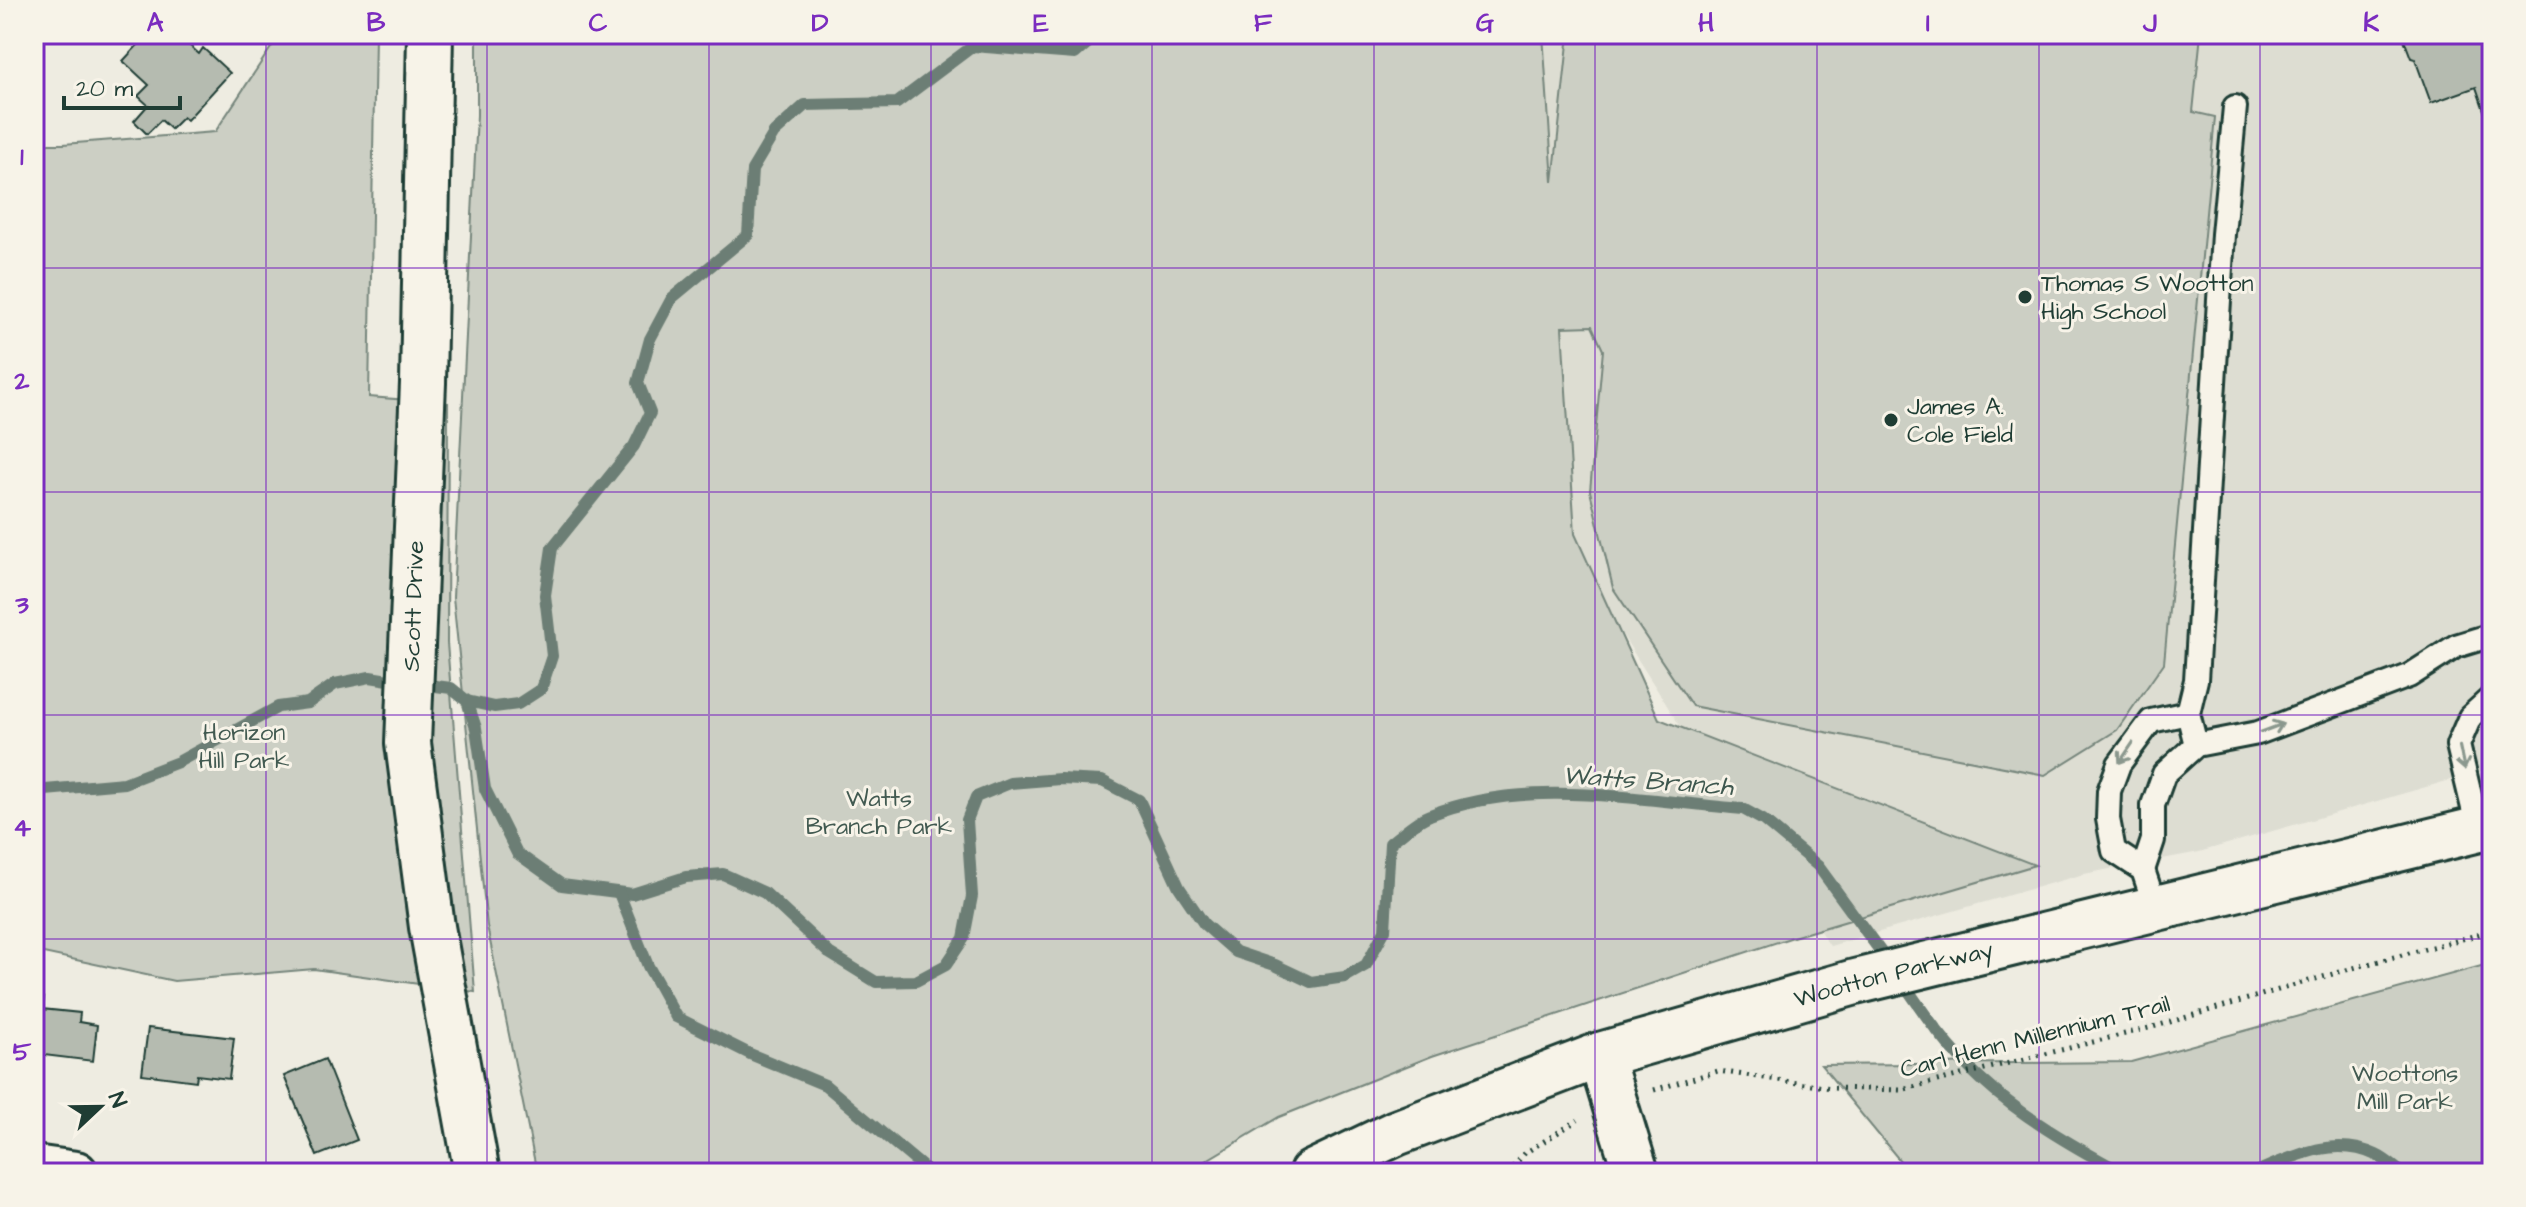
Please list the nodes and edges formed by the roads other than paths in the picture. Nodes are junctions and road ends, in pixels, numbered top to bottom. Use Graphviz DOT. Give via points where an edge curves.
graph roads {
  1 [pos="430,34"];
  2 [pos="2235,107"];
  3 [pos="2492,635"];
  4 [pos="2492,697"];
  5 [pos="2188,713"];
  6 [pos="2196,745"];
  7 [pos="2485,828"];
  8 [pos="2150,890"];
  9 [pos="1600,1055"];
  10 [pos="34,1167"];
  11 [pos="76,1173"];
  12 [pos="477,1173"];
  13 [pos="1312,1173"];
  14 [pos="1636,1173"];
  1 -- 12 [label="street, Scott Drive" via="408,743 432,927"];
  2 -- 5 [label="lane" via="2196,680"];
  6 -- 3 [label="lane, one-way" via="2258,733 2409,676 2456,646"];
  4 -- 7 [label="lane, one-way" via="2470,717 2458,745"];
  5 -- 6 [label="lane"];
  5 -- 8 [label="lane, one-way" via="2151,721 2119,764 2109,791 2114,851"];
  6 -- 8 [label="lane" via="2164,774 2153,805"];
  7 -- 8 [label="street, Wootton Parkway"];
  8 -- 9 [label="street, Wootton Parkway" via="2047,936 1855,982"];
  9 -- 13 [label="street, Wootton Parkway" via="1396,1133"];
  9 -- 14 [label="street"];
  10 -- 11 [label="street"];
}
